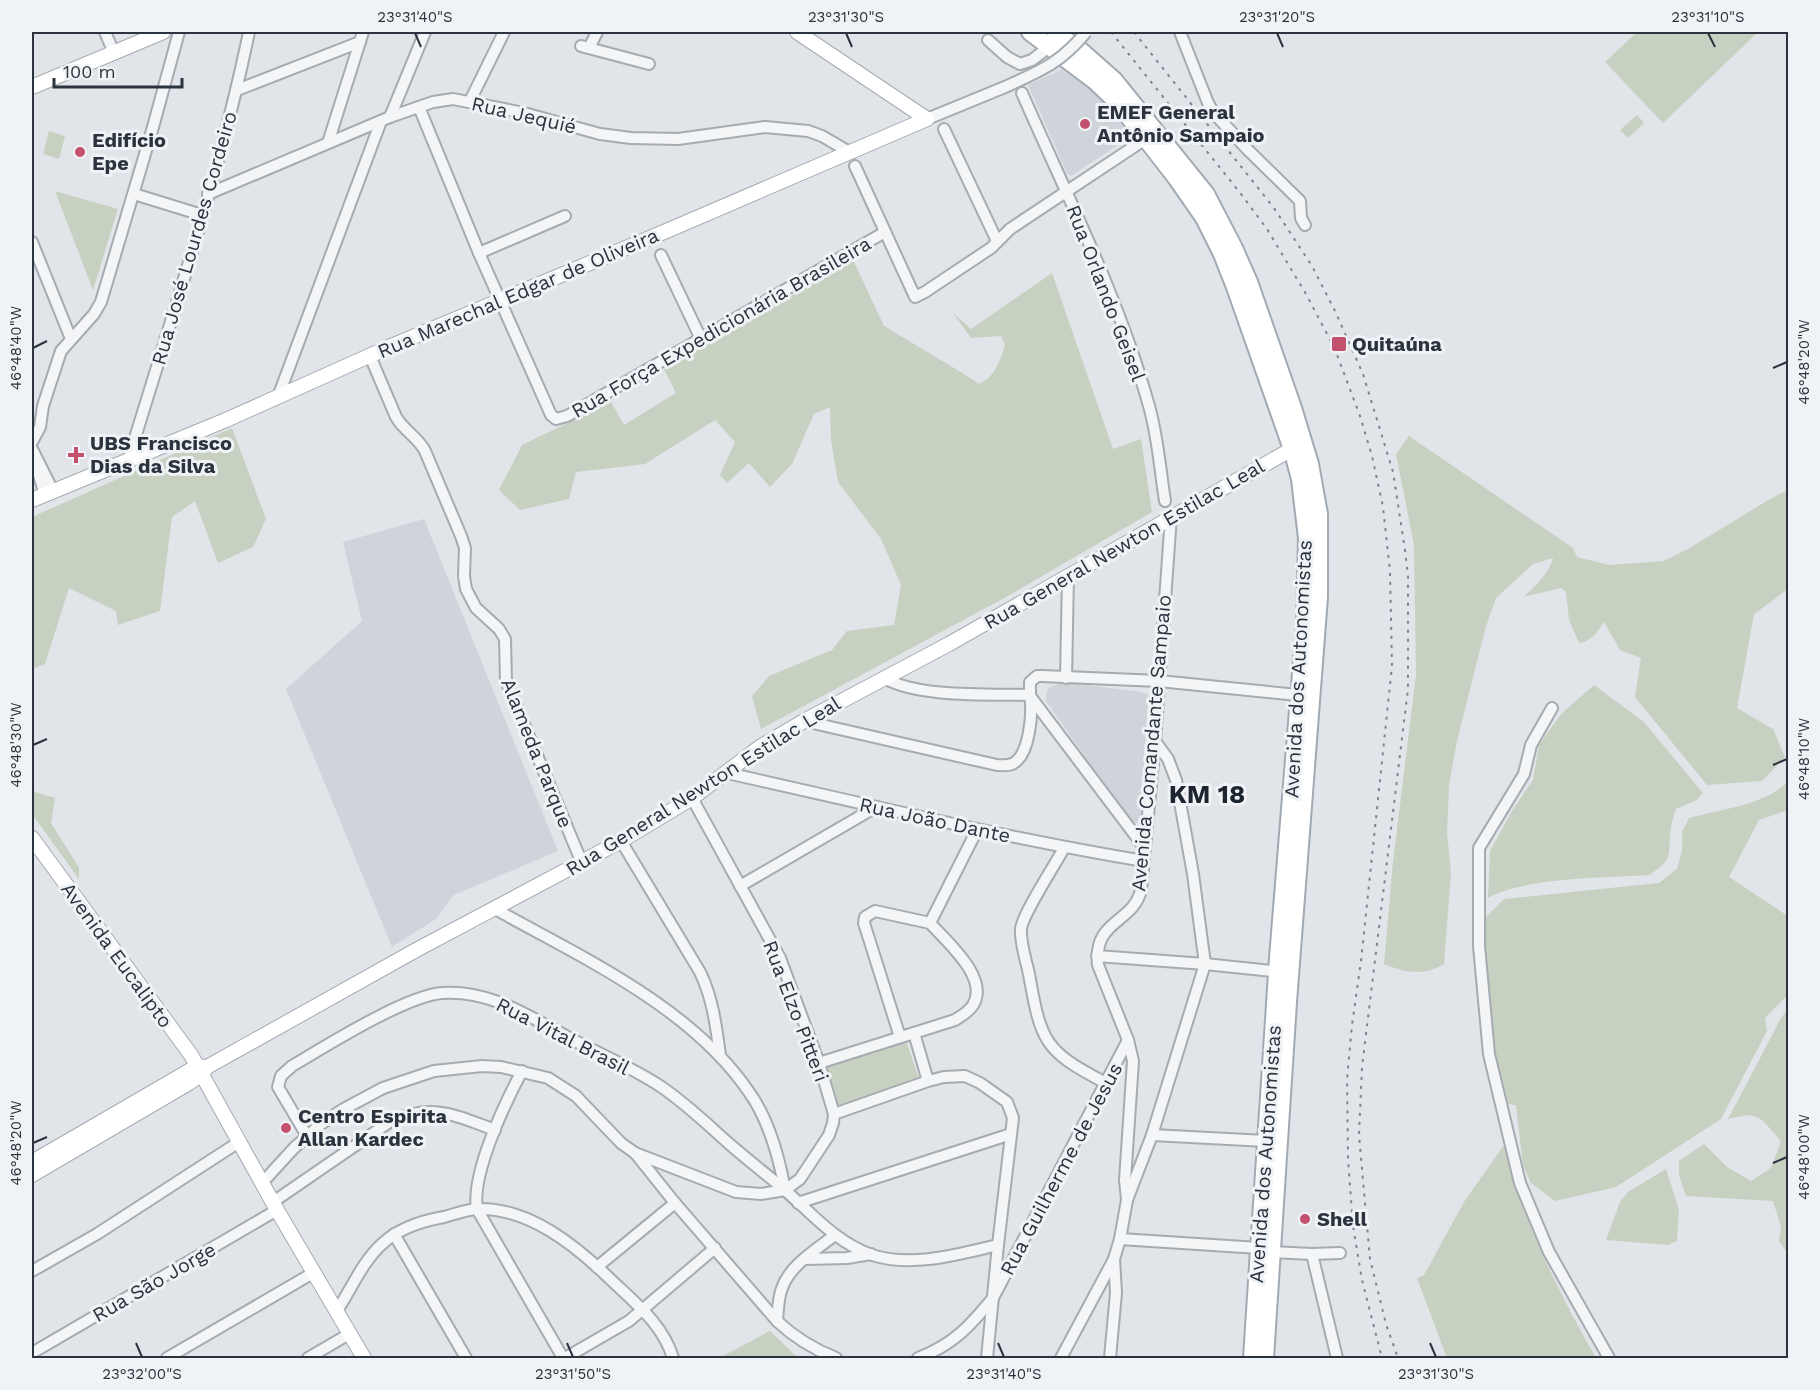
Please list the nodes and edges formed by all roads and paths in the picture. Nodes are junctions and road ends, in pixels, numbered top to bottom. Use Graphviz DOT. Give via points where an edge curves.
graph roads {
  1 [pos="105,32"];
  2 [pos="163,32"];
  3 [pos="178,32"];
  4 [pos="249,32"];
  5 [pos="425,32"];
  6 [pos="504,32"];
  7 [pos="597,32"];
  8 [pos="797,32"];
  9 [pos="1030,32"];
  10 [pos="1086,32"];
  11 [pos="1180,32"];
  12 [pos="362,37"];
  13 [pos="1053,39"];
  14 [pos="988,40"];
  15 [pos="114,53"];
  16 [pos="649,64"];
  17 [pos="32,87"];
  18 [pos="237,90"];
  19 [pos="1022,93"];
  20 [pos="470,101"];
  21 [pos="419,107"];
  22 [pos="385,119"];
  23 [pos="927,119"];
  24 [pos="944,129"];
  25 [pos="1147,138"];
  26 [pos="328,143"];
  27 [pos="853,159"];
  28 [pos="1065,192"];
  29 [pos="134,194"];
  30 [pos="208,194"];
  31 [pos="202,215"];
  32 [pos="565,216"];
  33 [pos="1305,225"];
  34 [pos="885,232"];
  35 [pos="997,241"];
  36 [pos="32,242"];
  37 [pos="479,253"];
  38 [pos="661,255"];
  39 [pos="501,300"];
  40 [pos="71,339"];
  41 [pos="700,339"];
  42 [pos="370,356"];
  43 [pos="278,397"];
  44 [pos="43,406"];
  45 [pos="32,418"];
  46 [pos="32,442"];
  47 [pos="134,443"];
  48 [pos="1292,449"];
  49 [pos="33,451"];
  50 [pos="142,455"];
  51 [pos="129,461"];
  52 [pos="49,493"];
  53 [pos="32,500"];
  54 [pos="1166,501"];
  55 [pos="1171,516"];
  56 [pos="1068,576"];
  57 [pos="884,678"];
  58 [pos="1066,678"];
  59 [pos="1159,681"];
  60 [pos="1030,695"];
  61 [pos="1298,695"];
  62 [pos="1552,708"];
  63 [pos="1311,712"];
  64 [pos="804,721"];
  65 [pos="1155,741"];
  66 [pos="727,774"];
  67 [pos="692,798"];
  68 [pos="876,807"];
  69 [pos="977,830"];
  70 [pos="32,838"];
  71 [pos="621,841"];
  72 [pos="1144,847"];
  73 [pos="1065,848"];
  74 [pos="32,852"];
  75 [pos="1144,861"];
  76 [pos="582,863"];
  77 [pos="740,886"];
  78 [pos="495,909"];
  79 [pos="930,923"];
  80 [pos="1097,956"];
  81 [pos="1205,964"];
  82 [pos="1284,971"];
  83 [pos="914,1033"];
  84 [pos="900,1037"];
  85 [pos="1128,1040"];
  86 [pos="720,1055"];
  87 [pos="819,1064"];
  88 [pos="199,1071"];
  89 [pos="522,1071"];
  90 [pos="928,1081"];
  91 [pos="1106,1083"];
  92 [pos="834,1114"];
  93 [pos="495,1130"];
  94 [pos="1011,1134"];
  95 [pos="1152,1135"];
  96 [pos="307,1136"];
  97 [pos="1266,1141"];
  98 [pos="239,1143"];
  99 [pos="635,1153"];
  100 [pos="32,1162"];
  101 [pos="32,1175"];
  102 [pos="262,1183"];
  103 [pos="785,1190"];
  104 [pos="1127,1200"];
  105 [pos="675,1203"];
  106 [pos="798,1203"];
  107 [pos="275,1206"];
  108 [pos="477,1209"];
  109 [pos="394,1234"];
  110 [pos="835,1235"];
  111 [pos="1120,1239"];
  112 [pos="998,1245"];
  113 [pos="715,1248"];
  114 [pos="1265,1250"];
  115 [pos="1340,1253"];
  116 [pos="871,1254"];
  117 [pos="1312,1254"];
  118 [pos="806,1259"];
  119 [pos="1114,1259"];
  120 [pos="597,1267"];
  121 [pos="32,1271"];
  122 [pos="313,1273"];
  123 [pos="993,1298"];
  124 [pos="643,1311"];
  125 [pos="336,1312"];
  126 [pos="777,1321"];
  127 [pos="349,1334"];
  128 [pos="32,1353"];
  129 [pos="167,1359"];
  130 [pos="308,1359"];
  131 [pos="364,1359"];
  132 [pos="466,1359"];
  133 [pos="564,1359"];
  134 [pos="674,1359"];
  135 [pos="836,1359"];
  136 [pos="918,1359"];
  137 [pos="987,1359"];
  138 [pos="1060,1359"];
  139 [pos="1110,1359"];
  140 [pos="1252,1359"];
  141 [pos="1265,1359"];
  142 [pos="1337,1359"];
  143 [pos="1609,1359"];
  1 -- 15 [label="street"];
  2 -- 15 [label="main road"];
  3 -- 29 [label="street"];
  4 -- 18 [label="street, Rua José Lourdes Cordeiro"];
  5 -- 22 [label="street"];
  6 -- 20 [label="street"];
  7 -- 16 [label="street" via="585,47"];
  8 -- 23 [label="main road"];
  9 -- 13 [label="main road, Avenida dos Autonomistas"];
  10 -- 23 [label="street, Rua Marechal Edgar de Oliveira, bridge" via="1058,61"];
  11 -- 33 [label="street" via="1208,103 1228,129 1300,201"];
  12 -- 18 [label="street"];
  12 -- 26 [label="street"];
  13 -- 14 [label="street" via="1032,60 1020,64"];
  13 -- 25 [label="main road, Avenida dos Autonomistas" via="1119,104"];
  13 -- 63 [label="main road, Avenida dos Autonomistas" via="1080,50 1114,80 1206,194 1249,282 1315,484 1320,568"];
  15 -- 17 [label="main road"];
  18 -- 30 [label="street, Rua José Lourdes Cordeiro"];
  19 -- 28 [label="street, Rua Orlando Geisel"];
  20 -- 21 [label="street, Rua Jequié" via="442,100"];
  20 -- 27 [label="street, Rua Jequié" via="600,134 631,138 678,140 765,127 808,131 822,136"];
  21 -- 22 [label="street, Rua Jequié"];
  21 -- 37 [label="street"];
  22 -- 26 [label="street, Rua Jequié"];
  22 -- 43 [label="street"];
  23 -- 27 [label="main road, Rua Marechal Edgar de Oliveira"];
  24 -- 35 [label="street"];
  25 -- 28 [label="street"];
  25 -- 48 [label="main road, Avenida dos Autonomistas" via="1212,233"];
  26 -- 30 [label="street, Rua Jequié"];
  27 -- 34 [label="street"];
  27 -- 39 [label="main road, Rua Marechal Edgar de Oliveira"];
  28 -- 35 [label="street"];
  28 -- 54 [label="street, Rua Orlando Geisel" via="1108,290 1150,408"];
  29 -- 31 [label="street"];
  29 -- 40 [label="street" via="101,302"];
  30 -- 31 [label="street, Rua José Lourdes Cordeiro"];
  31 -- 47 [label="street, Rua José Lourdes Cordeiro"];
  32 -- 37 [label="street"];
  34 -- 35 [label="street" via="915,297"];
  34 -- 41 [label="street, Rua Força Expedicionária Brasileira"];
  36 -- 40 [label="street"];
  37 -- 39 [label="street"];
  38 -- 41 [label="street"];
  39 -- 41 [label="street, Rua Força Expedicionária Brasileira" via="556,419"];
  39 -- 42 [label="main road, Rua Marechal Edgar de Oliveira"];
  40 -- 44 [label="street" via="61,351"];
  42 -- 43 [label="main road, Rua Marechal Edgar de Oliveira"];
  42 -- 76 [label="street, Alameda Parque" via="396,417 425,451 463,540 468,595 503,635 506,681"];
  43 -- 50 [label="main road, Rua Marechal Edgar de Oliveira"];
  44 -- 45 [label="street"];
  44 -- 46 [label="street" via="40,427"];
  47 -- 50 [label="street"];
  47 -- 51 [label="street, Rua José Lourdes Cordeiro"];
  48 -- 55 [label="main road, Rua General Newton Estilac Leal"];
  48 -- 61 [label="main road, Avenida dos Autonomistas" via="1307,538"];
  49 -- 52 [label="street"];
  50 -- 51 [label="main road, Rua Marechal Edgar de Oliveira"];
  51 -- 52 [label="main road, Rua Marechal Edgar de Oliveira"];
  52 -- 53 [label="main road, Rua Marechal Edgar de Oliveira"];
  55 -- 56 [label="main road, Rua General Newton Estilac Leal"];
  55 -- 59 [label="street, Avenida Comandante Sampaio"];
  56 -- 57 [label="main road, Rua General Newton Estilac Leal"];
  56 -- 58 [label="street"];
  57 -- 60 [label="street" via="921,691"];
  57 -- 64 [label="main road, Rua General Newton Estilac Leal"];
  58 -- 59 [label="street"];
  58 -- 60 [label="street" via="1036,676 1030,682"];
  59 -- 61 [label="street"];
  59 -- 65 [label="street, Avenida Comandante Sampaio"];
  60 -- 64 [label="street" via="1024,750 1019,759 1007,765"];
  60 -- 72 [label="street"];
  61 -- 63 [label="main road"];
  61 -- 82 [label="main road, Avenida dos Autonomistas"];
  62 -- 143 [label="street" via="1531,745 1524,774 1479,848 1479,946 1489,1054 1520,1183 1549,1252"];
  63 -- 82 [label="main road, Avenida dos Autonomistas"];
  64 -- 66 [label="main road, Rua General Newton Estilac Leal" via="760,747"];
  65 -- 72 [label="street, Avenida Comandante Sampaio"];
  65 -- 81 [label="street" via="1176,780"];
  66 -- 67 [label="main road, Rua General Newton Estilac Leal"];
  66 -- 68 [label="street, Rua João Dante"];
  67 -- 71 [label="main road, Rua General Newton Estilac Leal"];
  67 -- 77 [label="street, Rua Elzo Pitteri"];
  68 -- 69 [label="street, Rua João Dante"];
  68 -- 77 [label="street"];
  69 -- 73 [label="street, Rua João Dante"];
  69 -- 79 [label="street"];
  70 -- 88 [label="main road, Avenida Eucalipto"];
  71 -- 76 [label="main road, Rua General Newton Estilac Leal"];
  71 -- 86 [label="street" via="708,988"];
  72 -- 75 [label="street, Avenida Comandante Sampaio"];
  73 -- 75 [label="street, Rua João Dante"];
  73 -- 91 [label="street" via="1021,928 1025,954 1035,1009 1045,1037 1066,1061"];
  74 -- 88 [label="main road, Avenida Eucalipto"];
  75 -- 80 [label="street, Avenida Comandante Sampaio" via="1139,898 1101,936"];
  76 -- 78 [label="main road, Rua General Newton Estilac Leal"];
  77 -- 87 [label="street, Rua Elzo Pitteri" via="780,958"];
  78 -- 86 [label="street" via="633,989 675,1017"];
  78 -- 88 [label="main road, Rua General Newton Estilac Leal"];
  79 -- 83 [label="street" via="969,968 977,987 976,996 968,1012 955,1020"];
  79 -- 84 [label="street" via="875,911 865,917"];
  80 -- 81 [label="street"];
  80 -- 85 [label="street"];
  81 -- 82 [label="street"];
  81 -- 95 [label="street"];
  82 -- 97 [label="main road, Avenida dos Autonomistas"];
  82 -- 114 [label="main road, Avenida dos Autonomistas"];
  83 -- 84 [label="street"];
  83 -- 90 [label="street"];
  84 -- 87 [label="street"];
  85 -- 91 [label="street, Rua Guilherme de Jesus"];
  85 -- 104 [label="street" via="1133,1066"];
  86 -- 103 [label="street" via="751,1094 764,1120 780,1161"];
  87 -- 92 [label="street, Rua Elzo Pitteri"];
  88 -- 98 [label="main road"];
  88 -- 100 [label="main road, Rua General Newton Estilac Leal"];
  88 -- 101 [label="main road, Rua General Newton Estilac Leal"];
  89 -- 93 [label="street"];
  89 -- 96 [label="street" via="482,1066 417,1076 362,1099"];
  89 -- 99 [label="street" via="548,1078 576,1096"];
  90 -- 92 [label="street"];
  90 -- 94 [label="street" via="965,1076 980,1083 1007,1102 1013,1118"];
  91 -- 123 [label="street, Rua Guilherme de Jesus"];
  92 -- 103 [label="street" via="829,1135 809,1167"];
  93 -- 107 [label="street, Rua São Jorge" via="444,1112 411,1113 391,1120"];
  93 -- 108 [label="street" via="482,1169"];
  94 -- 106 [label="street"];
  94 -- 112 [label="street"];
  95 -- 97 [label="street"];
  95 -- 104 [label="street"];
  96 -- 102 [label="street"];
  96 -- 103 [label="street, Rua Vital Brasil" via="278,1087 281,1076 292,1066 404,1005 440,993 476,995 526,1013 659,1085"];
  97 -- 114 [label="main road, Avenida dos Autonomistas"];
  98 -- 102 [label="main road"];
  98 -- 121 [label="street"];
  99 -- 103 [label="street" via="736,1192"];
  99 -- 105 [label="street"];
  102 -- 107 [label="main road"];
  103 -- 106 [label="street"];
  104 -- 111 [label="street"];
  105 -- 113 [label="street"];
  105 -- 120 [label="street"];
  106 -- 110 [label="street"];
  107 -- 122 [label="main road"];
  107 -- 128 [label="street, Rua São Jorge"];
  108 -- 109 [label="street" via="422,1221"];
  108 -- 120 [label="street" via="505,1211 531,1222 559,1237"];
  108 -- 133 [label="street"];
  109 -- 125 [label="street" via="367,1262"];
  109 -- 132 [label="street"];
  110 -- 116 [label="street"];
  110 -- 118 [label="street"];
  111 -- 114 [label="street"];
  111 -- 119 [label="street"];
  112 -- 116 [label="street" via="927,1258"];
  112 -- 123 [label="street"];
  113 -- 124 [label="street"];
  113 -- 126 [label="street"];
  114 -- 117 [label="street"];
  114 -- 140 [label="main road, Avenida dos Autonomistas"];
  114 -- 141 [label="main road, Avenida dos Autonomistas"];
  115 -- 117 [label="street"];
  116 -- 118 [label="street"];
  117 -- 142 [label="street"];
  118 -- 126 [label="street" via="785,1280"];
  119 -- 138 [label="street"];
  119 -- 139 [label="street" via="1116,1293"];
  120 -- 124 [label="street"];
  122 -- 125 [label="main road"];
  122 -- 129 [label="street"];
  123 -- 136 [label="street" via="957,1338"];
  123 -- 137 [label="street"];
  124 -- 133 [label="street"];
  124 -- 134 [label="street" via="664,1336"];
  125 -- 127 [label="main road"];
  126 -- 135 [label="street" via="792,1336"];
  127 -- 130 [label="street"];
  127 -- 131 [label="main road"];
}
